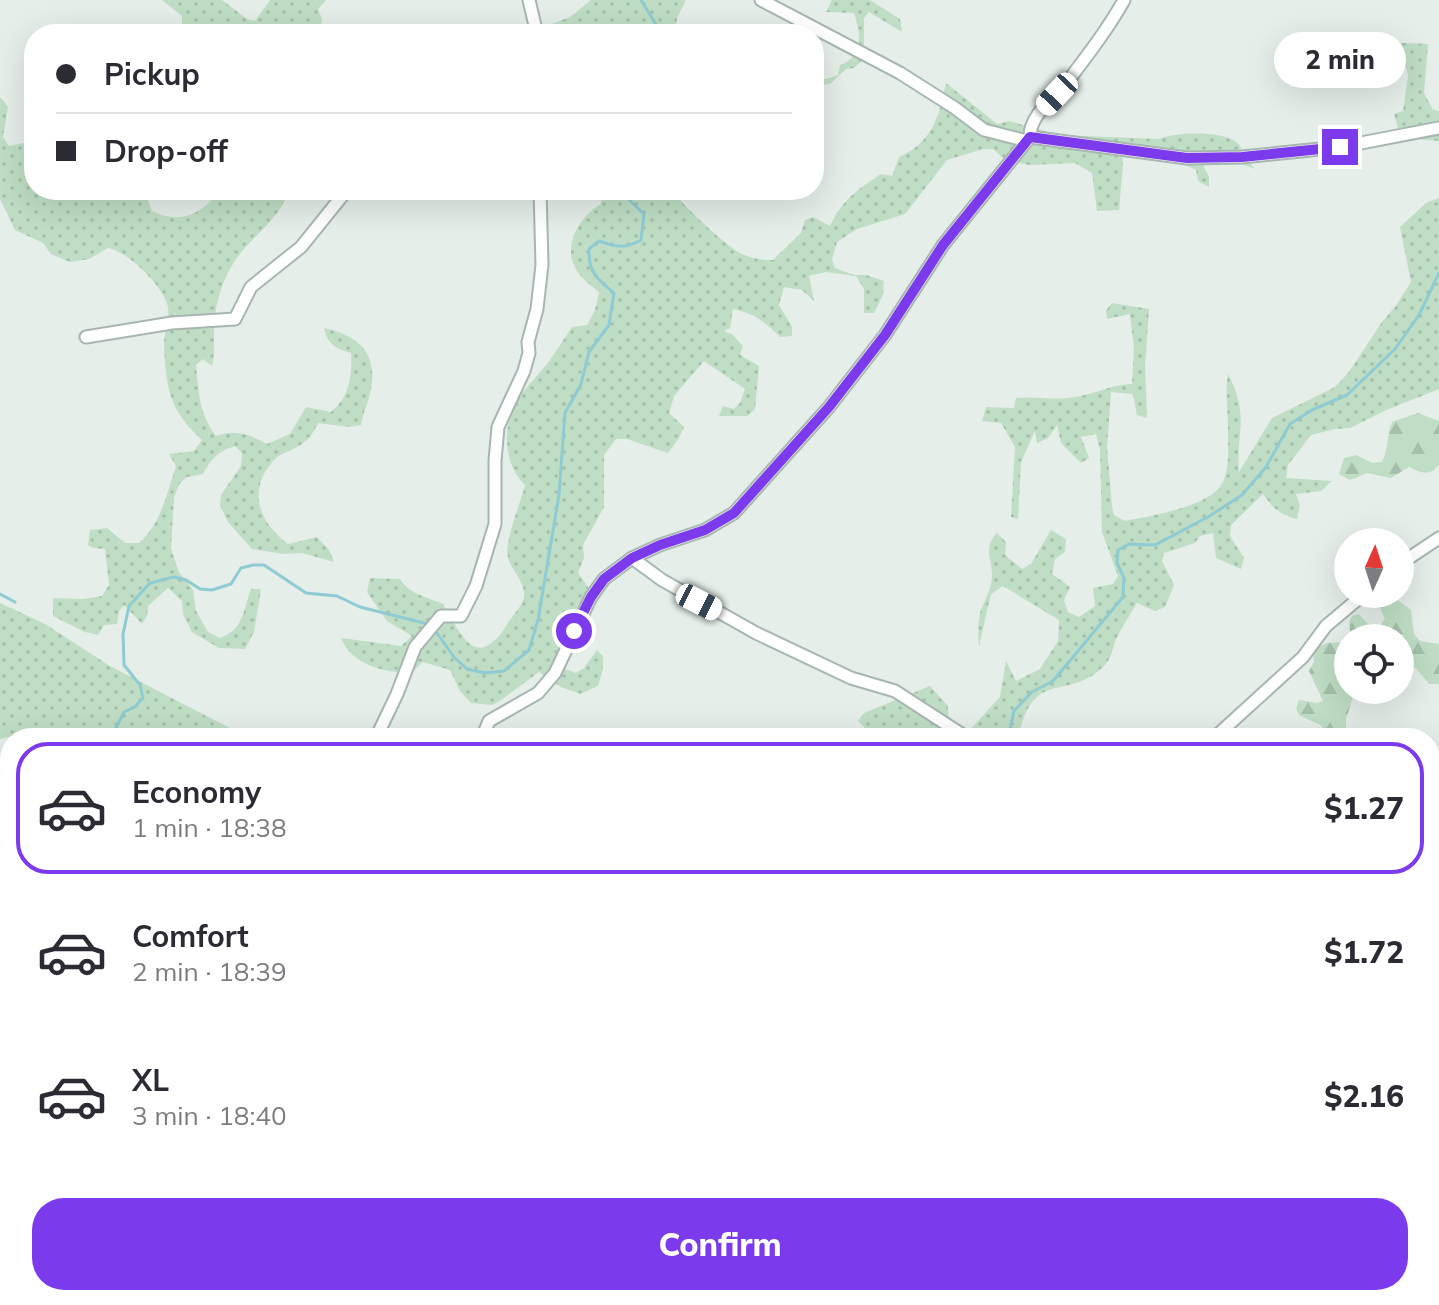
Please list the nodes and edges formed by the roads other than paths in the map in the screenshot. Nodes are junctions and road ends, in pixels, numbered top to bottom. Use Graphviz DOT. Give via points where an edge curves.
graph roads {
  1 [pos="529,0"];
  2 [pos="761,0"];
  3 [pos="1124,0"];
  4 [pos="535,24"];
  5 [pos="807,24"];
  6 [pos="824,33"];
  7 [pos="1439,128"];
  8 [pos="1028,139"];
  9 [pos="339,200"];
  10 [pos="540,200"];
  11 [pos="86,337"];
  12 [pos="1439,538"];
  13 [pos="1414,555"];
  14 [pos="632,558"];
  15 [pos="1347,608"];
  16 [pos="381,728"];
  17 [pos="486,728"];
  18 [pos="952,728"];
  19 [pos="1225,728"];
  1 -- 4 [label="street"];
  2 -- 5 [label="street"];
  3 -- 8 [label="street" via="1044,107"];
  6 -- 8 [label="street" via="900,73 984,130"];
  7 -- 8 [label="street" via="1340,147 1242,157 1187,158"];
  8 -- 14 [label="street" via="943,245 885,335 829,407 734,513"];
  9 -- 11 [label="street" via="301,247 251,287 235,319"];
  10 -- 16 [label="street" via="537,309 524,371 498,427 495,524 461,616 441,616 415,647"];
  12 -- 13 [label="street"];
  14 -- 17 [label="street" via="604,579 591,597 555,673 538,693 489,721"];
  14 -- 18 [label="street" via="756,633 851,678 895,691"];
  15 -- 19 [label="street"];
}
